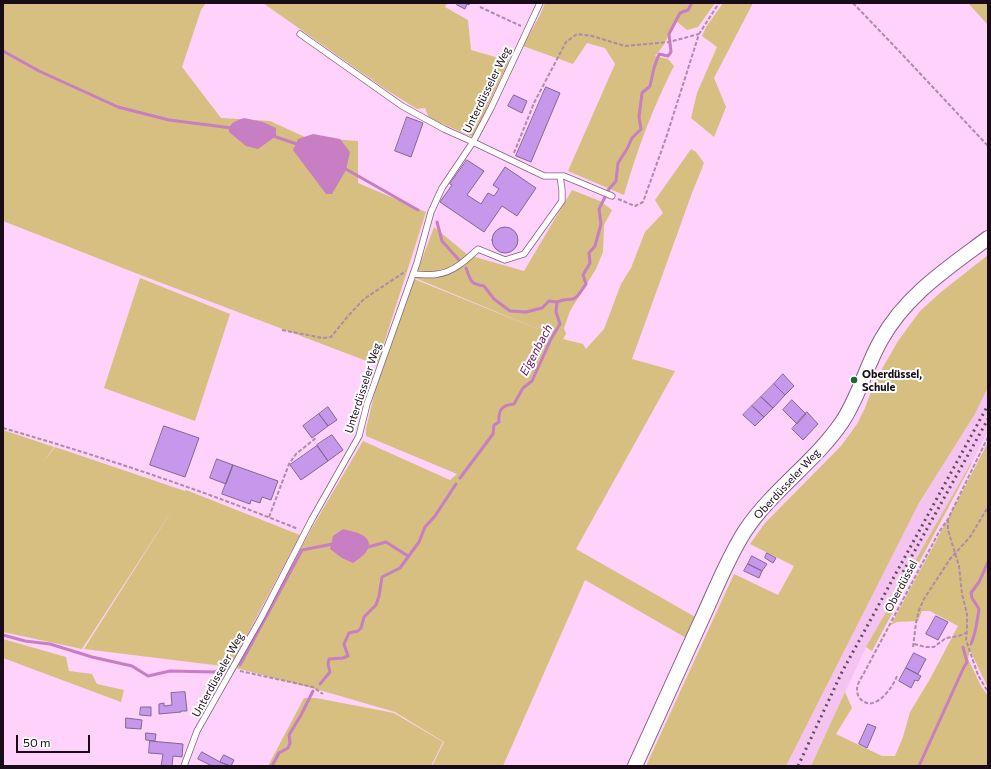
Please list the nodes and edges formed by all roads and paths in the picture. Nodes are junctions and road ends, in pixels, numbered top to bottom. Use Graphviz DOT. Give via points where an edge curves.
graph roads {
  1 [pos="540,3"];
  2 [pos="719,3"];
  3 [pos="853,3"];
  4 [pos="480,7"];
  5 [pos="528,29"];
  6 [pos="300,34"];
  7 [pos="699,34"];
  8 [pos="473,142"];
  9 [pos="988,146"];
  10 [pos="511,160"];
  11 [pos="560,176"];
  12 [pos="612,196"];
  13 [pos="988,238"];
  14 [pos="416,263"];
  15 [pos="413,274"];
  16 [pos="282,330"];
  17 [pos="3,428"];
  18 [pos="317,437"];
  19 [pos="988,437"];
  20 [pos="988,507"];
  21 [pos="269,517"];
  22 [pos="948,519"];
  23 [pos="305,532"];
  24 [pos="955,553"];
  25 [pos="967,632"];
  26 [pos="232,669"];
  27 [pos="897,676"];
  28 [pos="988,692"];
  29 [pos="323,694"];
  30 [pos="184,766"];
  31 [pos="635,766"];
  1 -- 5 [label="lane, Unterdüsseler Weg"];
  2 -- 7 [label="path"];
  3 -- 9 [label="path"];
  4 -- 5 [label="path"];
  5 -- 8 [label="lane, Unterdüsseler Weg"];
  6 -- 8 [label="lane" via="402,106"];
  7 -- 10 [label="path" via="669,42 625,46 577,34 566,42 534,103"];
  7 -- 12 [label="path" via="643,202 635,206"];
  8 -- 10 [label="lane"];
  8 -- 14 [label="lane, Unterdüsseler Weg" via="442,188 431,212"];
  10 -- 11 [label="lane" via="544,176"];
  11 -- 12 [label="lane"];
  11 -- 15 [label="lane" via="562,200 524,254 505,260 478,249 449,271 437,275"];
  13 -- 31 [label="street, Oberdüsseler Weg" via="931,280 900,312 878,345 851,407 836,431 767,502 746,530 726,565"];
  14 -- 15 [label="lane, Unterdüsseler Weg"];
  14 -- 16 [label="path" via="364,299 331,336 323,338"];
  15 -- 23 [label="lane, Unterdüsseler Weg" via="367,404 359,436"];
  17 -- 21 [label="path" via="132,468"];
  18 -- 21 [label="path" via="296,454 289,464"];
  19 -- 22 [label="path, Oberdüssel"];
  20 -- 24 [label="path" via="970,537"];
  21 -- 23 [label="path"];
  22 -- 24 [label="path" via="948,530"];
  22 -- 27 [label="path, Oberdüssel" via="864,673 857,688 860,699 868,703 874,702 889,690"];
  23 -- 26 [label="lane, Unterdüsseler Weg"];
  24 -- 25 [label="path" via="968,618"];
  24 -- 25 [label="path" via="921,605 913,645 934,647 946,638"];
  25 -- 28 [label="path" via="967,644 976,670"];
  26 -- 29 [label="path" via="313,687"];
  26 -- 30 [label="lane, Unterdüsseler Weg" via="197,731"];
}
